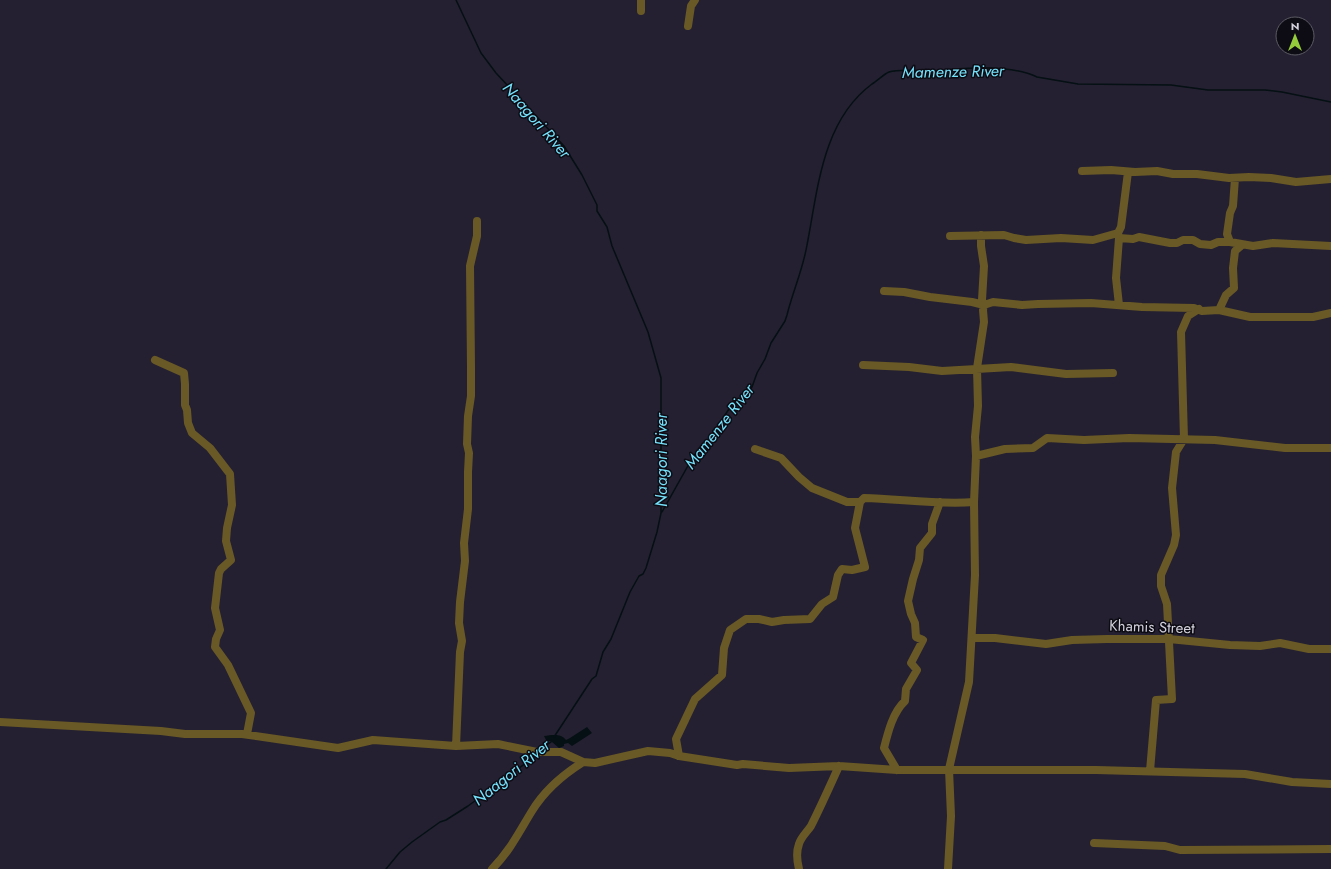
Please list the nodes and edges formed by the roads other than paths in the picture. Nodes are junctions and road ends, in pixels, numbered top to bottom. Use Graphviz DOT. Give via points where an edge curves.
graph roads {
  1 [pos="641,0"];
  2 [pos="695,0"];
  3 [pos="641,11"];
  4 [pos="688,26"];
  5 [pos="1082,171"];
  6 [pos="1128,172"];
  7 [pos="1235,178"];
  8 [pos="1331,179"];
  9 [pos="477,221"];
  10 [pos="982,235"];
  11 [pos="950,236"];
  12 [pos="1118,236"];
  13 [pos="1230,242"];
  14 [pos="1242,245"];
  15 [pos="1331,246"];
  16 [pos="884,291"];
  17 [pos="984,305"];
  18 [pos="1119,305"];
  19 [pos="1199,310"];
  20 [pos="1219,310"];
  21 [pos="1331,313"];
  22 [pos="155,360"];
  23 [pos="863,365"];
  24 [pos="977,368"];
  25 [pos="1113,373"];
  26 [pos="1184,439"];
  27 [pos="1331,448"];
  28 [pos="755,449"];
  29 [pos="976,456"];
  30 [pos="860,502"];
  31 [pos="940,502"];
  32 [pos="974,502"];
  33 [pos="972,638"];
  34 [pos="1168,639"];
  35 [pos="1331,649"];
  36 [pos="0,722"];
  37 [pos="247,734"];
  38 [pos="456,746"];
  39 [pos="679,756"];
  40 [pos="583,762"];
  41 [pos="839,766"];
  42 [pos="949,769"];
  43 [pos="897,770"];
  44 [pos="1150,772"];
  45 [pos="1331,784"];
  46 [pos="1094,843"];
  47 [pos="1331,849"];
  48 [pos="492,869"];
  49 [pos="799,869"];
  50 [pos="948,869"];
  1 -- 3 [label="street"];
  2 -- 4 [label="street" via="691,6"];
  5 -- 6 [label="street"];
  6 -- 7 [label="street" via="1157,171"];
  6 -- 12 [label="street"];
  7 -- 8 [label="street" via="1271,178 1296,182"];
  7 -- 13 [label="street" via="1234,206 1230,213 1227,234"];
  9 -- 38 [label="street" via="477,236 470,266 471,396 468,416 468,509 460,602 459,623 462,641"];
  10 -- 11 [label="street"];
  10 -- 12 [label="street" via="1004,235 1026,240 1093,240"];
  10 -- 17 [label="street" via="980,246 984,266"];
  12 -- 13 [label="street" via="1170,244 1183,240 1210,245"];
  12 -- 18 [label="street" via="1116,278"];
  13 -- 14 [label="street"];
  14 -- 15 [label="street" via="1273,243"];
  14 -- 20 [label="street" via="1235,252 1234,288 1226,295"];
  16 -- 17 [label="street"];
  17 -- 18 [label="street" via="993,302 1022,305"];
  17 -- 24 [label="street"];
  18 -- 19 [label="street"];
  19 -- 20 [label="street"];
  19 -- 26 [label="street" via="1188,316 1181,332"];
  20 -- 21 [label="street" via="1250,317 1313,317"];
  22 -- 37 [label="street" via="184,374 185,406 192,433 210,448 230,474 232,505 226,528 226,541 231,560 219,573 214,608 220,630 215,647 228,665 251,713"];
  23 -- 24 [label="street" via="942,371"];
  24 -- 25 [label="street" via="1011,367 1066,374"];
  24 -- 29 [label="street"];
  26 -- 27 [label="street" via="1285,448"];
  26 -- 29 [label="street" via="1047,438 1033,448 1005,449"];
  26 -- 34 [label="street" via="1176,452 1172,488 1176,535 1161,575 1161,586 1167,604"];
  28 -- 30 [label="street" via="781,458 812,488 847,502"];
  29 -- 32 [label="street"];
  30 -- 31 [label="street" via="864,498"];
  30 -- 39 [label="street" via="855,528 865,567 842,569 838,574 833,597 822,604 810,619 772,622 746,619 730,630 724,648 722,676 695,699 676,740"];
  31 -- 32 [label="street"];
  31 -- 43 [label="street" via="932,524 932,533 920,548 908,601 915,623 916,637 922,640 911,663 916,670 906,689 906,701 899,707 884,748"];
  32 -- 33 [label="street" via="975,575"];
  33 -- 34 [label="street, Khamis Street" via="1046,644 1072,640"];
  33 -- 42 [label="street" via="969,682"];
  34 -- 35 [label="street, Khamis Street" via="1230,645 1260,646 1280,643 1309,649"];
  34 -- 44 [label="street" via="1172,699 1156,700"];
  36 -- 37 [label="street" via="185,734"];
  37 -- 38 [label="street" via="338,748 373,740"];
  38 -- 40 [label="street" via="498,744 537,752 561,752"];
  39 -- 40 [label="street" via="648,751 595,763"];
  39 -- 41 [label="street" via="737,765 789,768"];
  40 -- 48 [label="street" via="560,779 541,799 511,847"];
  41 -- 43 [label="street"];
  41 -- 49 [label="street" via="823,803 799,844"];
  42 -- 43 [label="street"];
  42 -- 44 [label="street"];
  42 -- 50 [label="street" via="952,816"];
  44 -- 45 [label="street" via="1246,774 1292,782"];
  46 -- 47 [label="street" via="1165,846 1180,850"];
}
